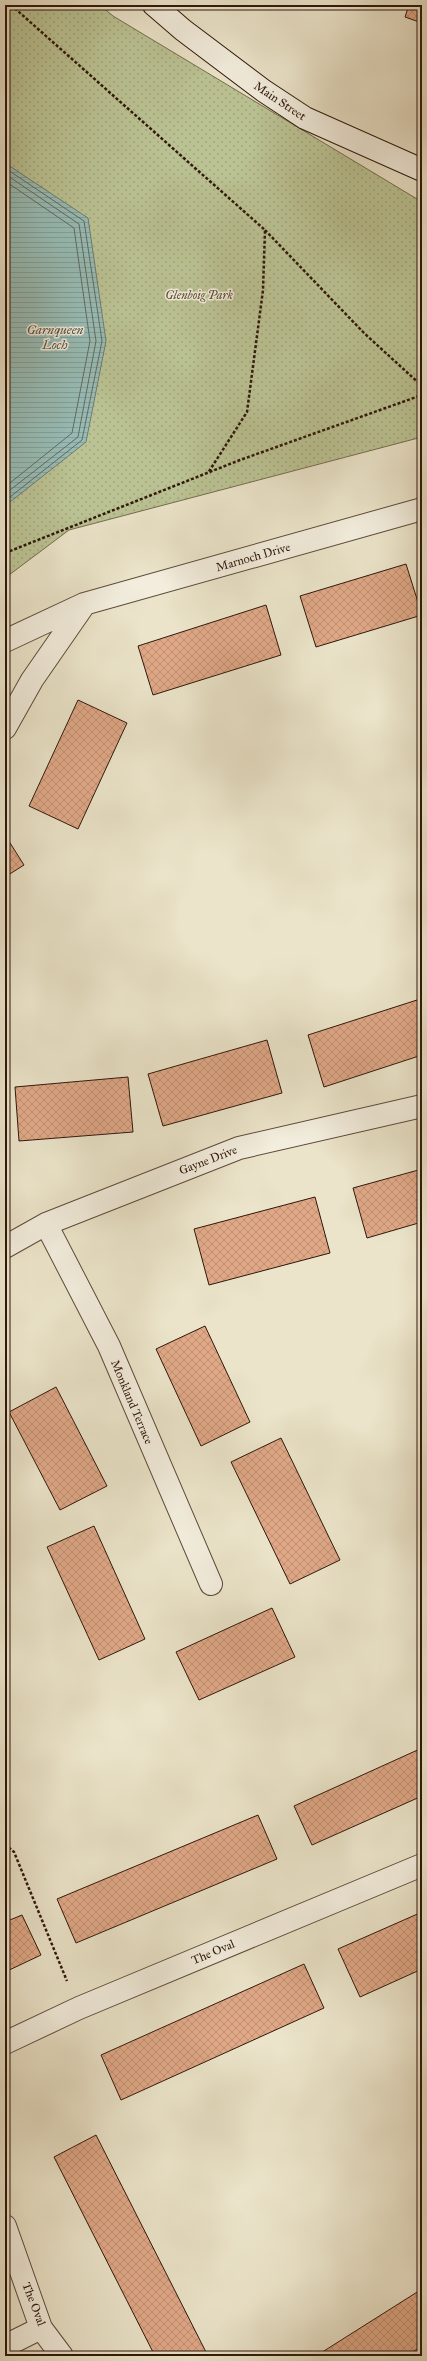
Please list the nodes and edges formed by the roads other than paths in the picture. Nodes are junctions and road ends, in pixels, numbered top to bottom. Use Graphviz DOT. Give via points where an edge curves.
graph roads {
  1 [pos="154,5"];
  2 [pos="422,170"];
  3 [pos="422,509"];
  4 [pos="84,604"];
  5 [pos="5,641"];
  6 [pos="5,728"];
  7 [pos="422,1106"];
  8 [pos="46,1224"];
  9 [pos="5,1247"];
  10 [pos="211,1584"];
  11 [pos="422,1865"];
  12 [pos="5,2042"];
  13 [pos="5,2226"];
  14 [pos="41,2328"];
  15 [pos="5,2346"];
  16 [pos="62,2356"];
  1 -- 2 [label="street, Main Street" via="264,91 305,118 412,168"];
  3 -- 4 [label="street, Marnoch Drive"];
  4 -- 5 [label="street, Marnoch Drive"];
  4 -- 6 [label="street" via="32,680"];
  7 -- 8 [label="street, Gayne Drive" via="240,1148"];
  8 -- 9 [label="street, Gayne Drive"];
  8 -- 10 [label="street, Monkland Terrace" via="108,1346"];
  11 -- 12 [label="street, The Oval" via="79,2008"];
  13 -- 14 [label="street, The Oval"];
  14 -- 15 [label="street"];
  14 -- 16 [label="street, The Oval"];
}
